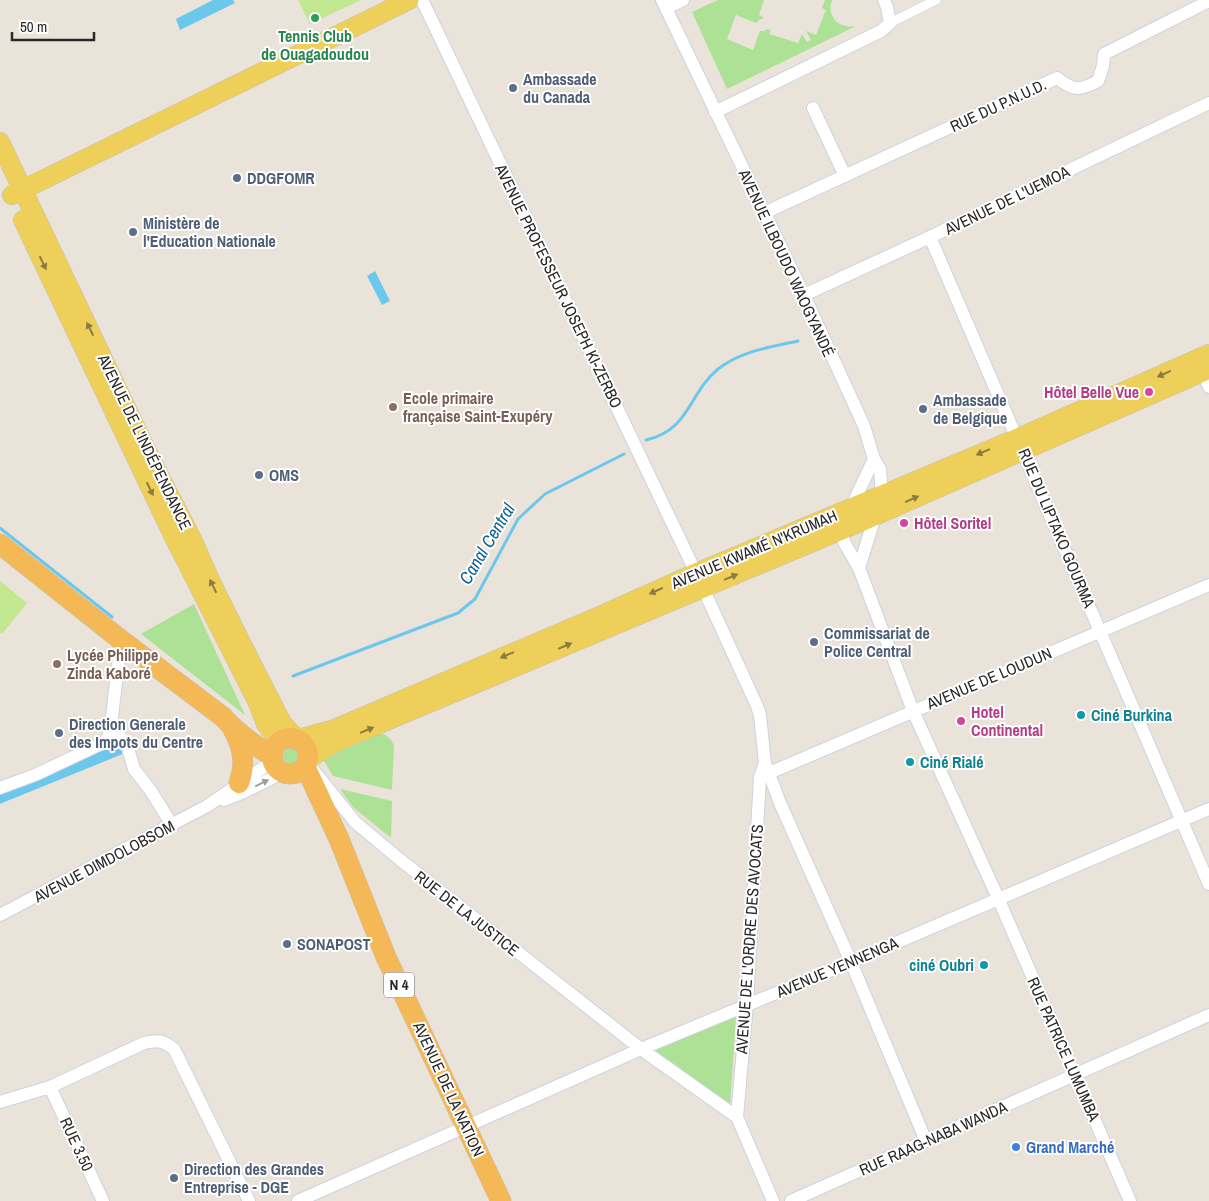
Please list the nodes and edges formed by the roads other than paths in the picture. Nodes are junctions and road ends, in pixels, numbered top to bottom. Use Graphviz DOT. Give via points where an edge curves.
graph roads {
  1 [pos="410,0"];
  2 [pos="422,0"];
  3 [pos="683,0"];
  4 [pos="884,0"];
  5 [pos="936,0"];
  6 [pos="1209,1"];
  7 [pos="664,4"];
  8 [pos="890,23"];
  9 [pos="1209,103"];
  10 [pos="813,108"];
  11 [pos="715,112"];
  12 [pos="0,142"];
  13 [pos="0,171"];
  14 [pos="845,176"];
  15 [pos="11,195"];
  16 [pos="764,213"];
  17 [pos="930,237"];
  18 [pos="804,295"];
  19 [pos="1205,368"];
  20 [pos="1021,444"];
  21 [pos="874,459"];
  22 [pos="882,494"];
  23 [pos="850,509"];
  24 [pos="876,515"];
  25 [pos="842,530"];
  26 [pos="0,544"];
  27 [pos="858,568"];
  28 [pos="699,581"];
  29 [pos="1209,585"];
  30 [pos="1100,630"];
  31 [pos="121,640"];
  32 [pos="913,711"];
  33 [pos="228,722"];
  34 [pos="111,724"];
  35 [pos="290,756"];
  36 [pos="767,768"];
  37 [pos="239,784"];
  38 [pos="0,788"];
  39 [pos="207,806"];
  40 [pos="1209,809"];
  41 [pos="1181,821"];
  42 [pos="172,825"];
  43 [pos="1209,884"];
  44 [pos="998,898"];
  45 [pos="0,915"];
  46 [pos="851,962"];
  47 [pos="747,1004"];
  48 [pos="1209,1015"];
  49 [pos="641,1049"];
  50 [pos="1076,1074"];
  51 [pos="50,1087"];
  52 [pos="0,1102"];
  53 [pos="737,1116"];
  54 [pos="467,1127"];
  55 [pos="926,1141"];
  56 [pos="103,1201"];
  57 [pos="249,1201"];
  58 [pos="298,1201"];
  59 [pos="501,1201"];
  60 [pos="773,1201"];
  61 [pos="791,1201"];
  62 [pos="1130,1201"];
  1 -- 15 [label="main road"];
  2 -- 28 [label="street, AVENUE PROFESSEUR JOSEPH KI-ZERBO"];
  3 -- 7 [label="street"];
  4 -- 8 [label="street"];
  5 -- 8 [label="street"];
  6 -- 14 [label="street, RUE DU P.N.U.D." via="1104,54 1104,66 1098,82 1080,90 1057,78"];
  7 -- 11 [label="street, AVENUE ILBOUDO WAOGYANDÉ"];
  8 -- 11 [label="street" via="881,31"];
  9 -- 17 [label="street, AVENUE DE L'UEMOA"];
  10 -- 14 [label="street"];
  11 -- 16 [label="street, AVENUE ILBOUDO WAOGYANDÉ"];
  12 -- 15 [label="main road, AVENUE DE L'INDÉPENDANCE"];
  13 -- 15 [label="main road, AVENUE DE L'INDÉPENDANCE"];
  14 -- 16 [label="street, RUE DU P.N.U.D."];
  15 -- 35 [label="main road, AVENUE DE L'INDÉPENDANCE" via="144,460 193,541 282,723"];
  16 -- 18 [label="street, AVENUE ILBOUDO WAOGYANDÉ"];
  17 -- 18 [label="street, AVENUE DE L'UEMOA"];
  17 -- 20 [label="street, RUE DU LIPTAKO GOURMA"];
  18 -- 21 [label="street, AVENUE ILBOUDO WAOGYANDÉ" via="864,426"];
  19 -- 20 [label="main road, AVENUE KWAMÉ N'KRUMAH"];
  20 -- 22 [label="main road, AVENUE KWAMÉ N'KRUMAH, one-way"];
  24 -- 20 [label="main road, AVENUE KWAMÉ N'KRUMAH, one-way"];
  20 -- 30 [label="street, RUE DU LIPTAKO GOURMA"];
  21 -- 22 [label="street, AVENUE ILBOUDO WAOGYANDÉ" via="880,470"];
  21 -- 23 [label="street"];
  22 -- 23 [label="main road, AVENUE KWAMÉ N'KRUMAH"];
  22 -- 24 [label="street"];
  23 -- 25 [label="street"];
  23 -- 28 [label="main road, AVENUE KWAMÉ N'KRUMAH"];
  24 -- 25 [label="main road, AVENUE KWAMÉ N'KRUMAH"];
  24 -- 27 [label="street"];
  25 -- 27 [label="street" via="848,552"];
  28 -- 25 [label="main road, AVENUE KWAMÉ N'KRUMAH, one-way"];
  26 -- 31 [label="highway"];
  27 -- 32 [label="street"];
  28 -- 35 [label="main road, AVENUE KWAMÉ N'KRUMAH" via="336,742"];
  28 -- 36 [label="street, AVENUE PROFESSEUR JOSEPH KI-ZERBO" via="757,706"];
  29 -- 30 [label="street, AVENUE DE LOUDUN"];
  30 -- 32 [label="street, AVENUE DE LOUDUN"];
  30 -- 41 [label="street, RUE DU LIPTAKO GOURMA"];
  31 -- 33 [label="highway"];
  31 -- 34 [label="street"];
  32 -- 36 [label="street, AVENUE DE LOUDUN"];
  32 -- 44 [label="street"];
  33 -- 35 [label="highway" via="242,725"];
  33 -- 37 [label="highway" via="244,758"];
  34 -- 38 [label="street" via="108,738 103,743"];
  34 -- 42 [label="street" via="127,745 134,769"];
  35 -- 37 [label="street, AVENUE DIMDOLOBSOM"];
  39 -- 35 [label="street, AVENUE DIMDOLOBSOM, one-way" via="242,793"];
  35 -- 49 [label="street, RUE DE LA JUSTICE" via="355,822 398,858"];
  35 -- 54 [label="highway, AVENUE DE LA NATION / N 4" via="339,840 386,957"];
  36 -- 46 [label="street"];
  36 -- 47 [label="street, AVENUE DE L'ORDRE DES AVOCATS" via="760,777"];
  37 -- 39 [label="street, AVENUE DIMDOLOBSOM"];
  39 -- 42 [label="street, AVENUE DIMDOLOBSOM"];
  40 -- 41 [label="street, AVENUE YENNENGA"];
  41 -- 43 [label="street, RUE DU LIPTAKO GOURMA"];
  41 -- 44 [label="street, AVENUE YENNENGA"];
  42 -- 45 [label="street, AVENUE DIMDOLOBSOM"];
  44 -- 46 [label="street, AVENUE YENNENGA"];
  44 -- 50 [label="street, RUE PATRICE LUMUMBA"];
  46 -- 47 [label="street, AVENUE YENNENGA"];
  46 -- 55 [label="street"];
  47 -- 49 [label="street, AVENUE YENNENGA"];
  47 -- 53 [label="street, AVENUE DE L'ORDRE DES AVOCATS"];
  48 -- 50 [label="street, RUE RAAG-NABA WANDA"];
  49 -- 53 [label="street, RUE DE LA JUSTICE"];
  49 -- 54 [label="street, AVENUE YENNENGA"];
  50 -- 55 [label="street, RUE RAAG-NABA WANDA"];
  50 -- 62 [label="street, RUE PATRICE LUMUMBA"];
  51 -- 52 [label="street"];
  51 -- 56 [label="street, RUE 3.50"];
  51 -- 57 [label="street" via="144,1043 157,1040 167,1044 174,1049"];
  53 -- 60 [label="street"];
  54 -- 58 [label="street, AVENUE YENNENGA"];
  54 -- 59 [label="highway, AVENUE DE LA NATION / N 4"];
  55 -- 61 [label="street, RUE RAAG-NABA WANDA"];
}
